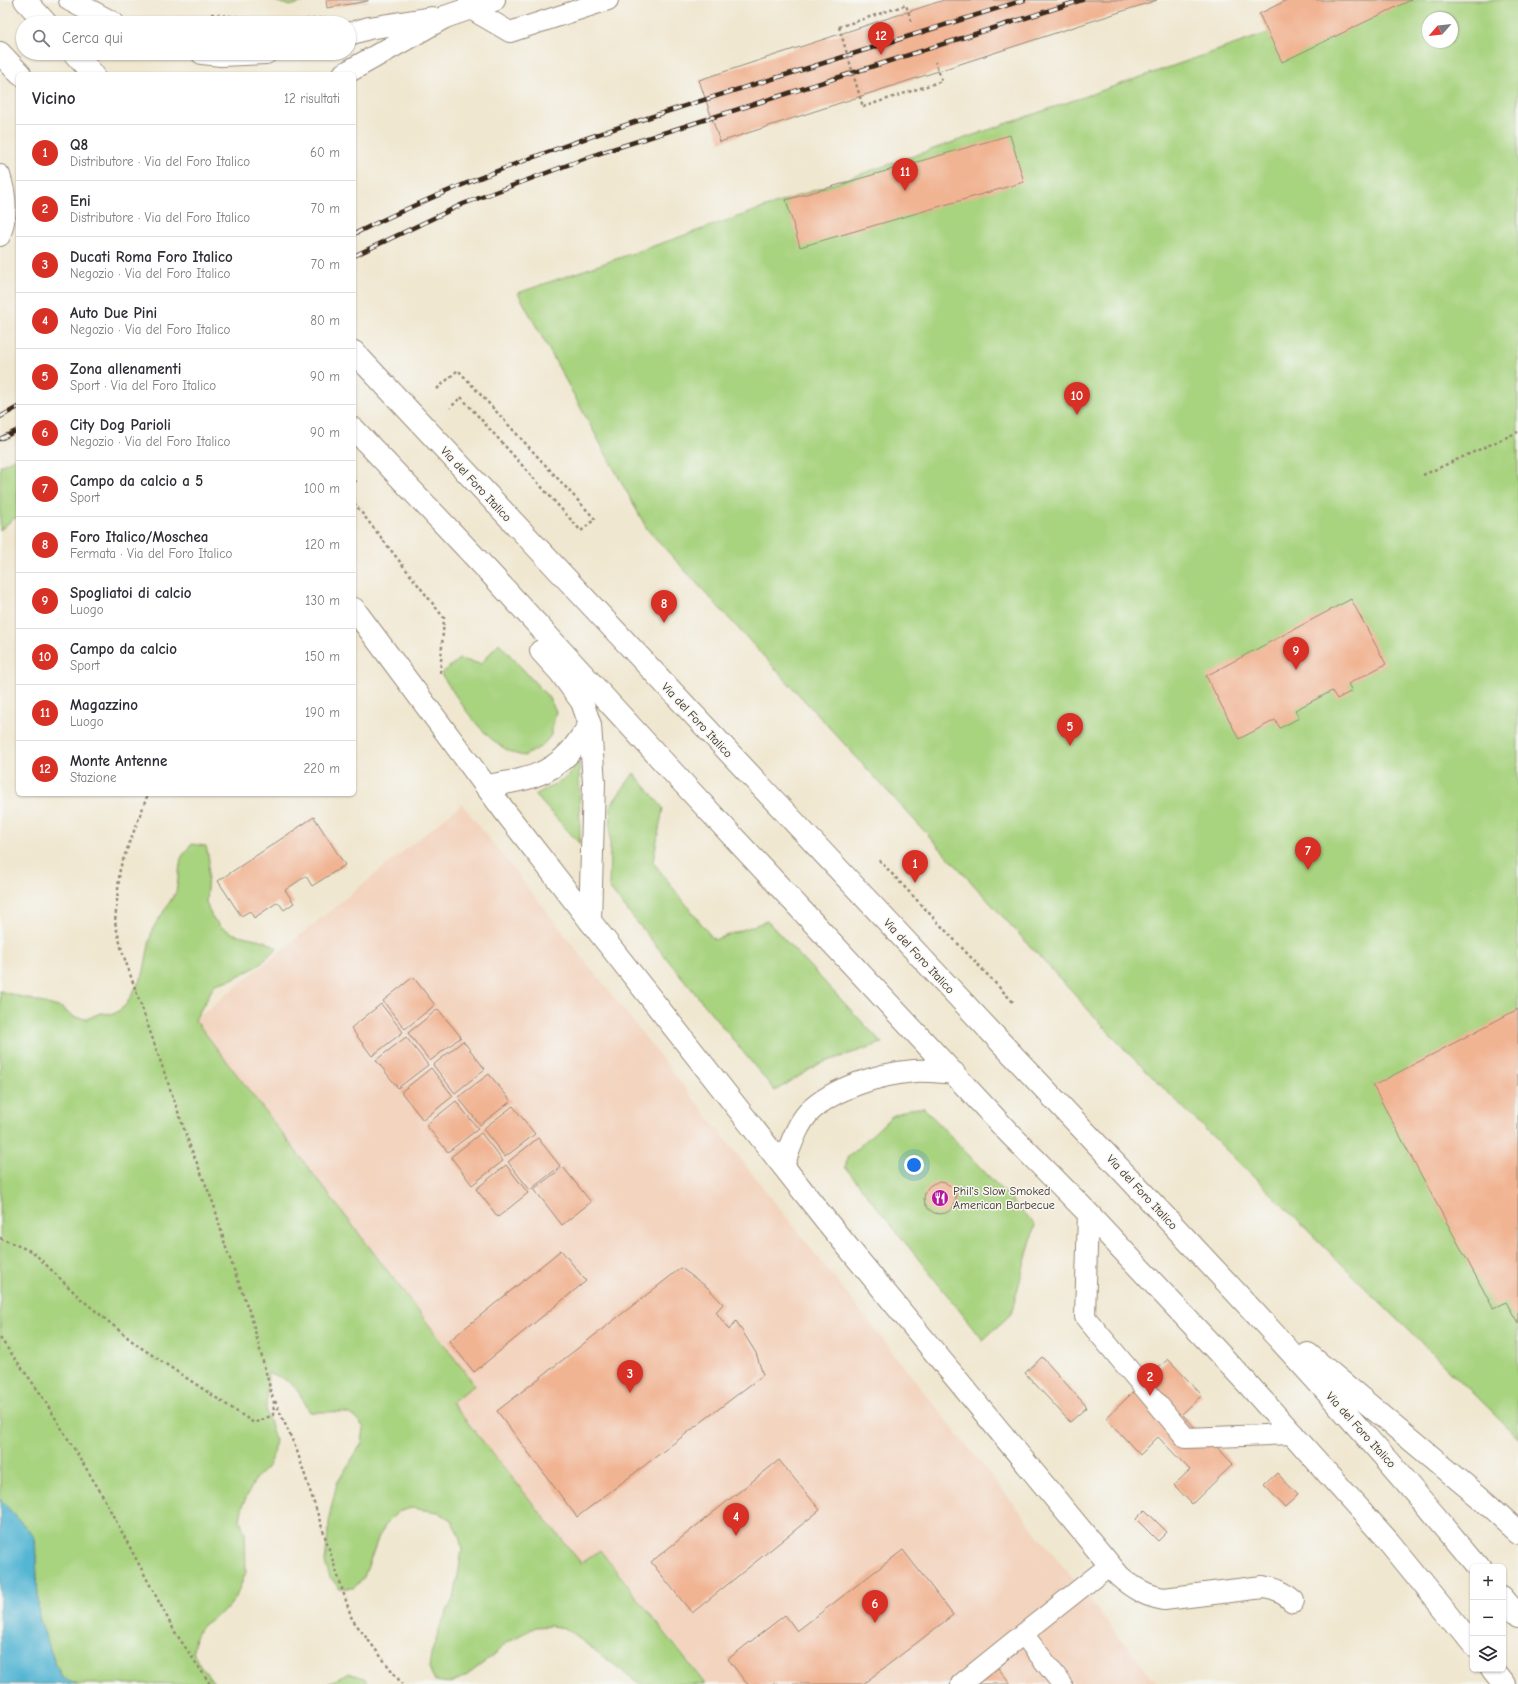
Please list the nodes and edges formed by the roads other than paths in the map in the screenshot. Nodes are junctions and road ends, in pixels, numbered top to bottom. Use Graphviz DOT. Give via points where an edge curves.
graph roads {
  1 [pos="25,0"];
  2 [pos="70,0"];
  3 [pos="494,0"];
  4 [pos="608,0"];
  5 [pos="470,8"];
  6 [pos="40,16"];
  7 [pos="99,16"];
  8 [pos="445,16"];
  9 [pos="356,32"];
  10 [pos="1,55"];
  11 [pos="80,60"];
  12 [pos="18,72"];
  13 [pos="91,72"];
  14 [pos="347,72"];
  15 [pos="0,175"];
  16 [pos="0,236"];
  17 [pos="356,354"];
  18 [pos="356,431"];
  19 [pos="491,574"];
  20 [pos="356,611"];
  21 [pos="590,725"];
  22 [pos="486,786"];
  23 [pos="590,921"];
  24 [pos="954,1073"];
  25 [pos="783,1165"];
  26 [pos="1088,1214"];
  27 [pos="1248,1304"];
  28 [pos="1294,1434"];
  29 [pos="1518,1532"];
  30 [pos="1475,1564"];
  31 [pos="1110,1565"];
  32 [pos="1505,1600"];
  33 [pos="1293,1601"];
  34 [pos="1518,1616"];
  35 [pos="1023,1634"];
  36 [pos="1470,1641"];
  37 [pos="1494,1672"];
  38 [pos="961,1684"];
  39 [pos="1062,1684"];
  40 [pos="1504,1684"];
  1 -- 6 [label="main road"];
  2 -- 7 [label="main road"];
  3 -- 5 [label="main road"];
  4 -- 5 [label="lane" via="510,32"];
  5 -- 8 [label="main road"];
  8 -- 9 [label="main road"];
  8 -- 14 [label="main road"];
  10 -- 12 [label="main road"];
  11 -- 13 [label="main road"];
  15 -- 16 [label="lane" via="6,211"];
  17 -- 27 [label="main road, Via del Foro Italico" via="717,742"];
  18 -- 19 [label="main road"];
  19 -- 21 [label="main road" via="514,620 560,672 582,702"];
  19 -- 24 [label="main road"];
  20 -- 22 [label="main road"];
  21 -- 22 [label="main road" via="570,752 554,766 535,777"];
  21 -- 23 [label="main road" via="594,782"];
  22 -- 23 [label="main road"];
  23 -- 25 [label="main road"];
  24 -- 25 [label="main road" via="906,1072 867,1081 830,1096 809,1112"];
  24 -- 26 [label="main road"];
  25 -- 31 [label="main road"];
  26 -- 28 [label="main road"];
  26 -- 28 [label="lane" via="1085,1317 1186,1438"];
  27 -- 29 [label="main road"];
  27 -- 30 [label="main road, Via del Foro Italico"];
  28 -- 36 [label="main road" via="1390,1542"];
  31 -- 33 [label="main road" via="1128,1584 1151,1597 1176,1599 1263,1588 1276,1589"];
  31 -- 35 [label="lane"];
  32 -- 34 [label="main road"];
  35 -- 38 [label="lane"];
  35 -- 39 [label="lane"];
  37 -- 40 [label="main road"];
}
